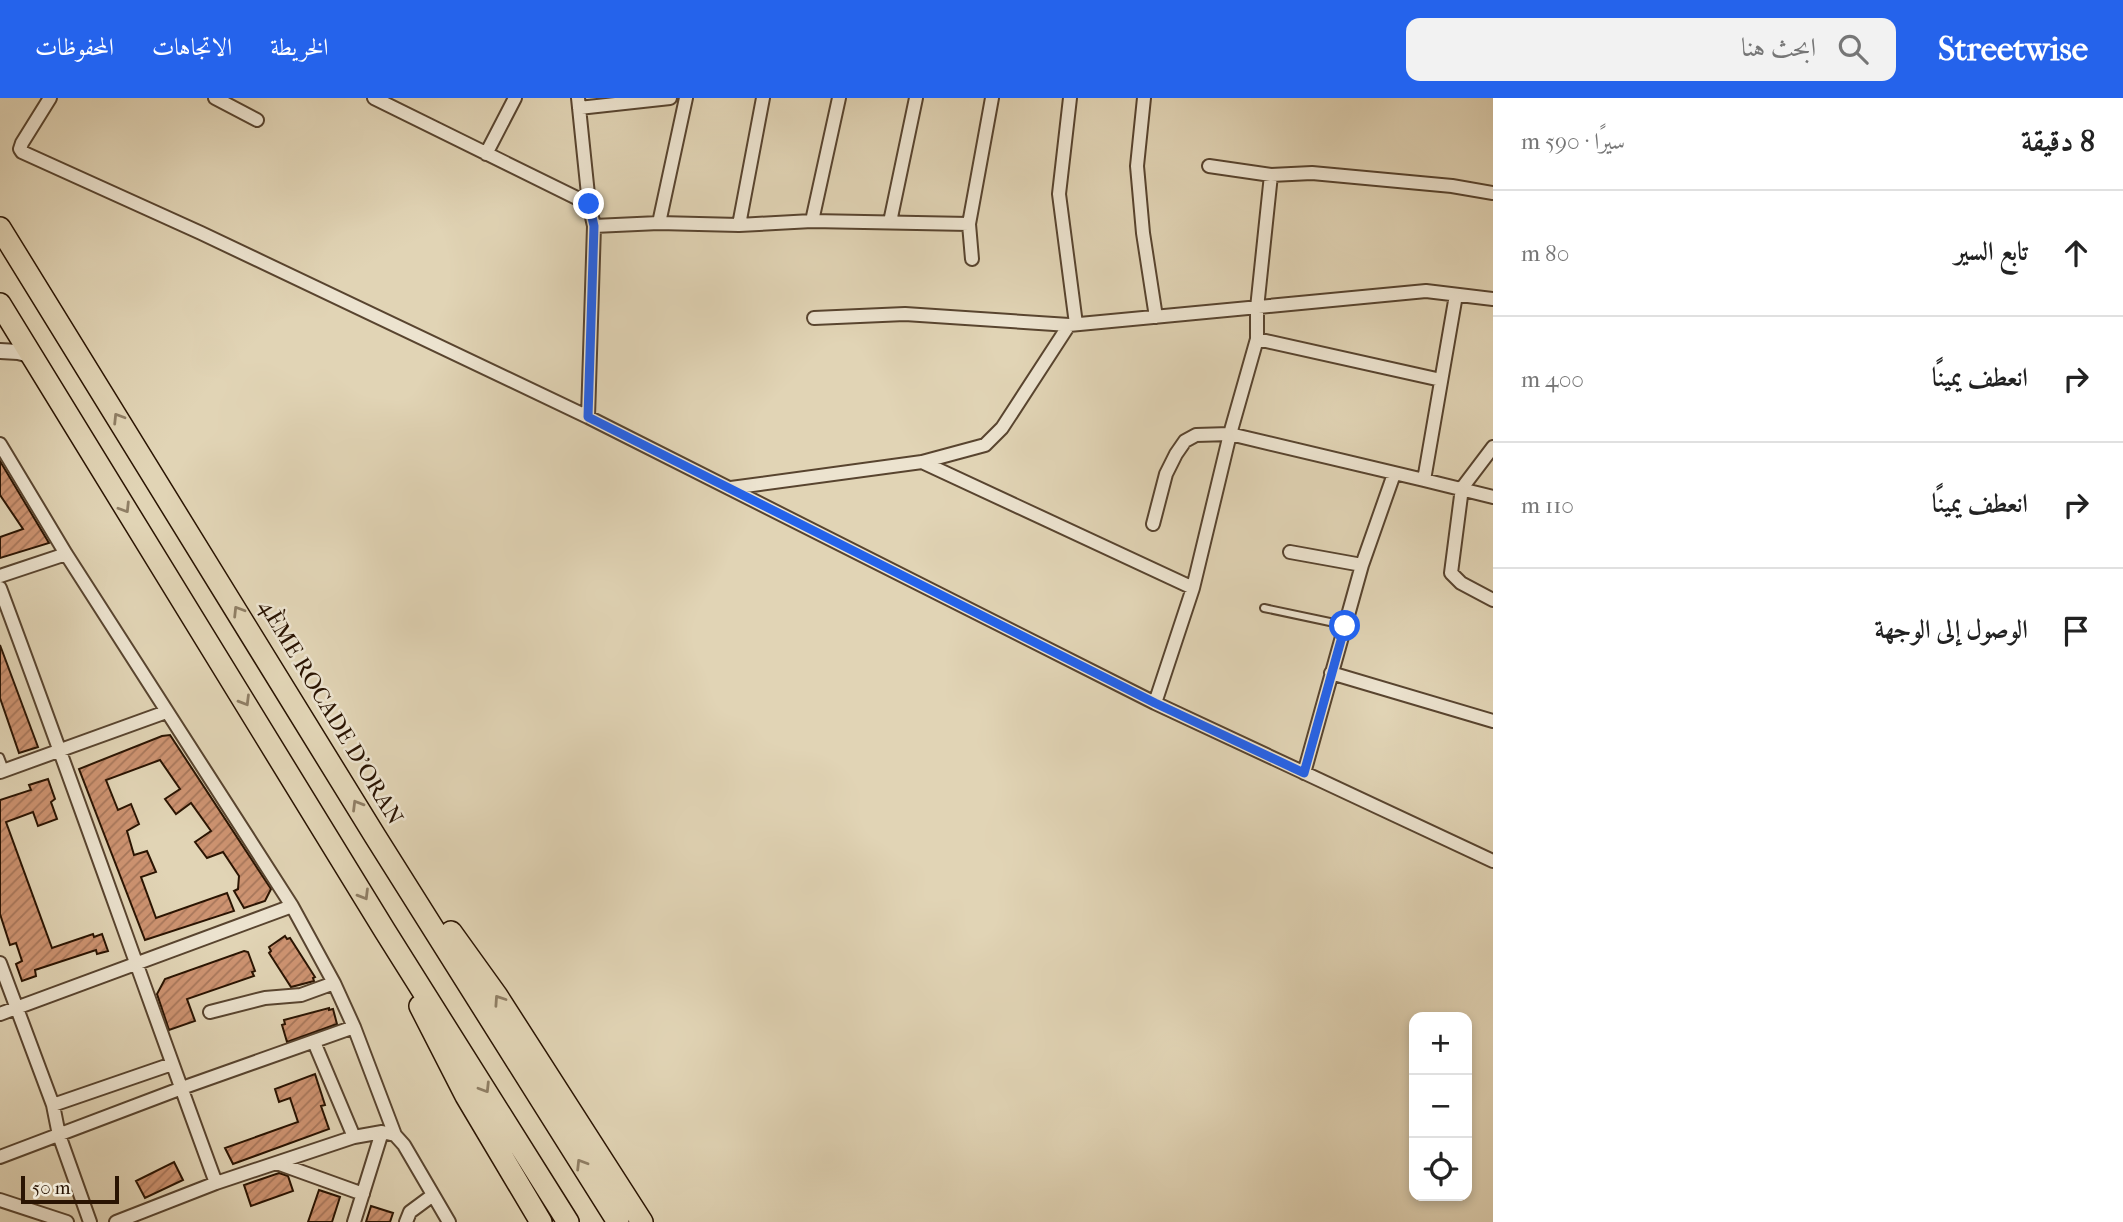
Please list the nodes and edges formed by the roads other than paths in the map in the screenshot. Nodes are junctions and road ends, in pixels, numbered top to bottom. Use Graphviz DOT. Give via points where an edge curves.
graph roads {
  1 [pos="50,98"];
  2 [pos="215,98"];
  3 [pos="374,98"];
  4 [pos="515,98"];
  5 [pos="670,98"];
  6 [pos="686,98"];
  7 [pos="762,98"];
  8 [pos="839,98"];
  9 [pos="916,98"];
  10 [pos="992,98"];
  11 [pos="1070,98"];
  12 [pos="1144,98"];
  13 [pos="579,103"];
  14 [pos="257,120"];
  15 [pos="486,154"];
  16 [pos="1209,166"];
  17 [pos="1271,175"];
  18 [pos="1493,193"];
  19 [pos="589,204"];
  20 [pos="812,221"];
  21 [pos="890,222"];
  22 [pos="659,223"];
  23 [pos="969,224"];
  24 [pos="739,225"];
  25 [pos="594,226"];
  26 [pos="0,228"];
  27 [pos="972,259"];
  28 [pos="1456,295"];
  29 [pos="1493,299"];
  30 [pos="1257,308"];
  31 [pos="2,315"];
  32 [pos="1156,317"];
  33 [pos="814,318"];
  34 [pos="1073,325"];
  35 [pos="1256,339"];
  36 [pos="0,351"];
  37 [pos="30,355"];
  38 [pos="1441,380"];
  39 [pos="588,417"];
  40 [pos="1230,434"];
  41 [pos="0,444"];
  42 [pos="1493,447"];
  43 [pos="922,463"];
  44 [pos="1394,474"];
  45 [pos="1424,480"];
  46 [pos="731,488"];
  47 [pos="1462,488"];
  48 [pos="1493,497"];
  49 [pos="1153,524"];
  50 [pos="1290,552"];
  51 [pos="66,554"];
  52 [pos="1362,565"];
  53 [pos="0,576"];
  54 [pos="0,588"];
  55 [pos="1193,588"];
  56 [pos="1493,600"];
  57 [pos="1264,608"];
  58 [pos="1345,626"];
  59 [pos="1331,673"];
  60 [pos="1155,703"];
  61 [pos="166,712"];
  62 [pos="1493,721"];
  63 [pos="61,751"];
  64 [pos="0,757"];
  65 [pos="2,771"];
  66 [pos="1304,773"];
  67 [pos="375,836"];
  68 [pos="1493,861"];
  69 [pos="292,906"];
  70 [pos="386,931"];
  71 [pos="0,963"];
  72 [pos="136,964"];
  73 [pos="334,983"];
  74 [pos="17,1008"];
  75 [pos="210,1012"];
  76 [pos="0,1014"];
  77 [pos="354,1027"];
  78 [pos="314,1042"];
  79 [pos="172,1065"];
  80 [pos="182,1088"];
  81 [pos="53,1105"];
  82 [pos="389,1133"];
  83 [pos="59,1135"];
  84 [pos="354,1137"];
  85 [pos="0,1157"];
  86 [pos="277,1163"];
  87 [pos="216,1183"];
  88 [pos="363,1194"];
  89 [pos="433,1195"];
  90 [pos="0,1200"];
  91 [pos="27,1216"];
  92 [pos="67,1222"];
  93 [pos="90,1222"];
  94 [pos="116,1222"];
  95 [pos="354,1222"];
  96 [pos="406,1222"];
  97 [pos="449,1222"];
  98 [pos="541,1222"];
  99 [pos="568,1222"];
  100 [pos="618,1222"];
  101 [pos="642,1222"];
  1 -- 39 [label="street" via="22,143 22,152"];
  2 -- 14 [label="street"];
  3 -- 15 [label="street"];
  4 -- 15 [label="street"];
  5 -- 13 [label="street"];
  6 -- 22 [label="street"];
  7 -- 24 [label="street"];
  8 -- 20 [label="street"];
  9 -- 21 [label="street"];
  10 -- 23 [label="street"];
  11 -- 34 [label="street" via="1059,194"];
  12 -- 32 [label="street" via="1137,166"];
  13 -- 19 [label="street"];
  15 -- 19 [label="street"];
  16 -- 17 [label="street"];
  17 -- 18 [label="street" via="1312,173"];
  17 -- 30 [label="street"];
  19 -- 25 [label="street"];
  20 -- 21 [label="street"];
  20 -- 24 [label="street"];
  21 -- 23 [label="street"];
  22 -- 24 [label="street"];
  22 -- 25 [label="street"];
  23 -- 27 [label="street"];
  25 -- 39 [label="street"];
  67 -- 26 [label="highway, 4ÈME ROCADE D'ORAN, one-way"];
  28 -- 29 [label="street"];
  28 -- 30 [label="street" via="1426,291"];
  28 -- 38 [label="street"];
  30 -- 32 [label="street"];
  30 -- 35 [label="street"];
  31 -- 37 [label="highway"];
  32 -- 34 [label="street"];
  33 -- 34 [label="street" via="905,314"];
  34 -- 43 [label="street" via="985,446"];
  35 -- 38 [label="street"];
  35 -- 40 [label="street"];
  36 -- 37 [label="street"];
  37 -- 70 [label="highway, one-way"];
  38 -- 45 [label="street"];
  39 -- 46 [label="street"];
  40 -- 44 [label="street"];
  40 -- 49 [label="street" via="1196,435 1185,441 1166,474"];
  40 -- 55 [label="street"];
  41 -- 51 [label="street"];
  42 -- 47 [label="street"];
  43 -- 46 [label="street"];
  43 -- 55 [label="street"];
  44 -- 45 [label="street"];
  44 -- 52 [label="street"];
  45 -- 47 [label="street"];
  46 -- 60 [label="street"];
  47 -- 48 [label="street"];
  47 -- 56 [label="street" via="1451,573"];
  50 -- 52 [label="street"];
  51 -- 53 [label="street"];
  51 -- 61 [label="street"];
  52 -- 58 [label="street"];
  54 -- 63 [label="street"];
  55 -- 60 [label="street"];
  57 -- 58 [label="lane"];
  58 -- 59 [label="street"];
  59 -- 62 [label="street"];
  59 -- 66 [label="street"];
  60 -- 66 [label="street"];
  61 -- 63 [label="street"];
  61 -- 69 [label="street"];
  63 -- 65 [label="street"];
  63 -- 72 [label="street"];
  64 -- 65 [label="lane"];
  66 -- 68 [label="street"];
  100 -- 67 [label="highway, 4ÈME ROCADE D'ORAN, one-way"];
  101 -- 67 [label="highway, one-way" via="497,996"];
  69 -- 72 [label="street"];
  69 -- 73 [label="street"];
  70 -- 98 [label="highway" via="441,1050"];
  70 -- 99 [label="highway, one-way"];
  71 -- 74 [label="street"];
  72 -- 74 [label="street"];
  72 -- 79 [label="street"];
  73 -- 75 [label="street" via="301,995"];
  73 -- 77 [label="street"];
  74 -- 76 [label="street"];
  74 -- 81 [label="street"];
  77 -- 78 [label="street"];
  77 -- 82 [label="street"];
  78 -- 80 [label="street"];
  78 -- 84 [label="street"];
  79 -- 80 [label="street"];
  79 -- 81 [label="street"];
  80 -- 83 [label="street"];
  80 -- 87 [label="street"];
  81 -- 83 [label="street"];
  82 -- 84 [label="street"];
  82 -- 88 [label="street"];
  82 -- 89 [label="street" via="404,1145"];
  83 -- 85 [label="street"];
  83 -- 93 [label="street"];
  84 -- 86 [label="street"];
  86 -- 87 [label="street"];
  86 -- 88 [label="street"];
  87 -- 94 [label="street"];
  88 -- 95 [label="street"];
  89 -- 96 [label="street" via="410,1212"];
  89 -- 97 [label="street"];
  90 -- 91 [label="street"];
  91 -- 92 [label="street"];
}
